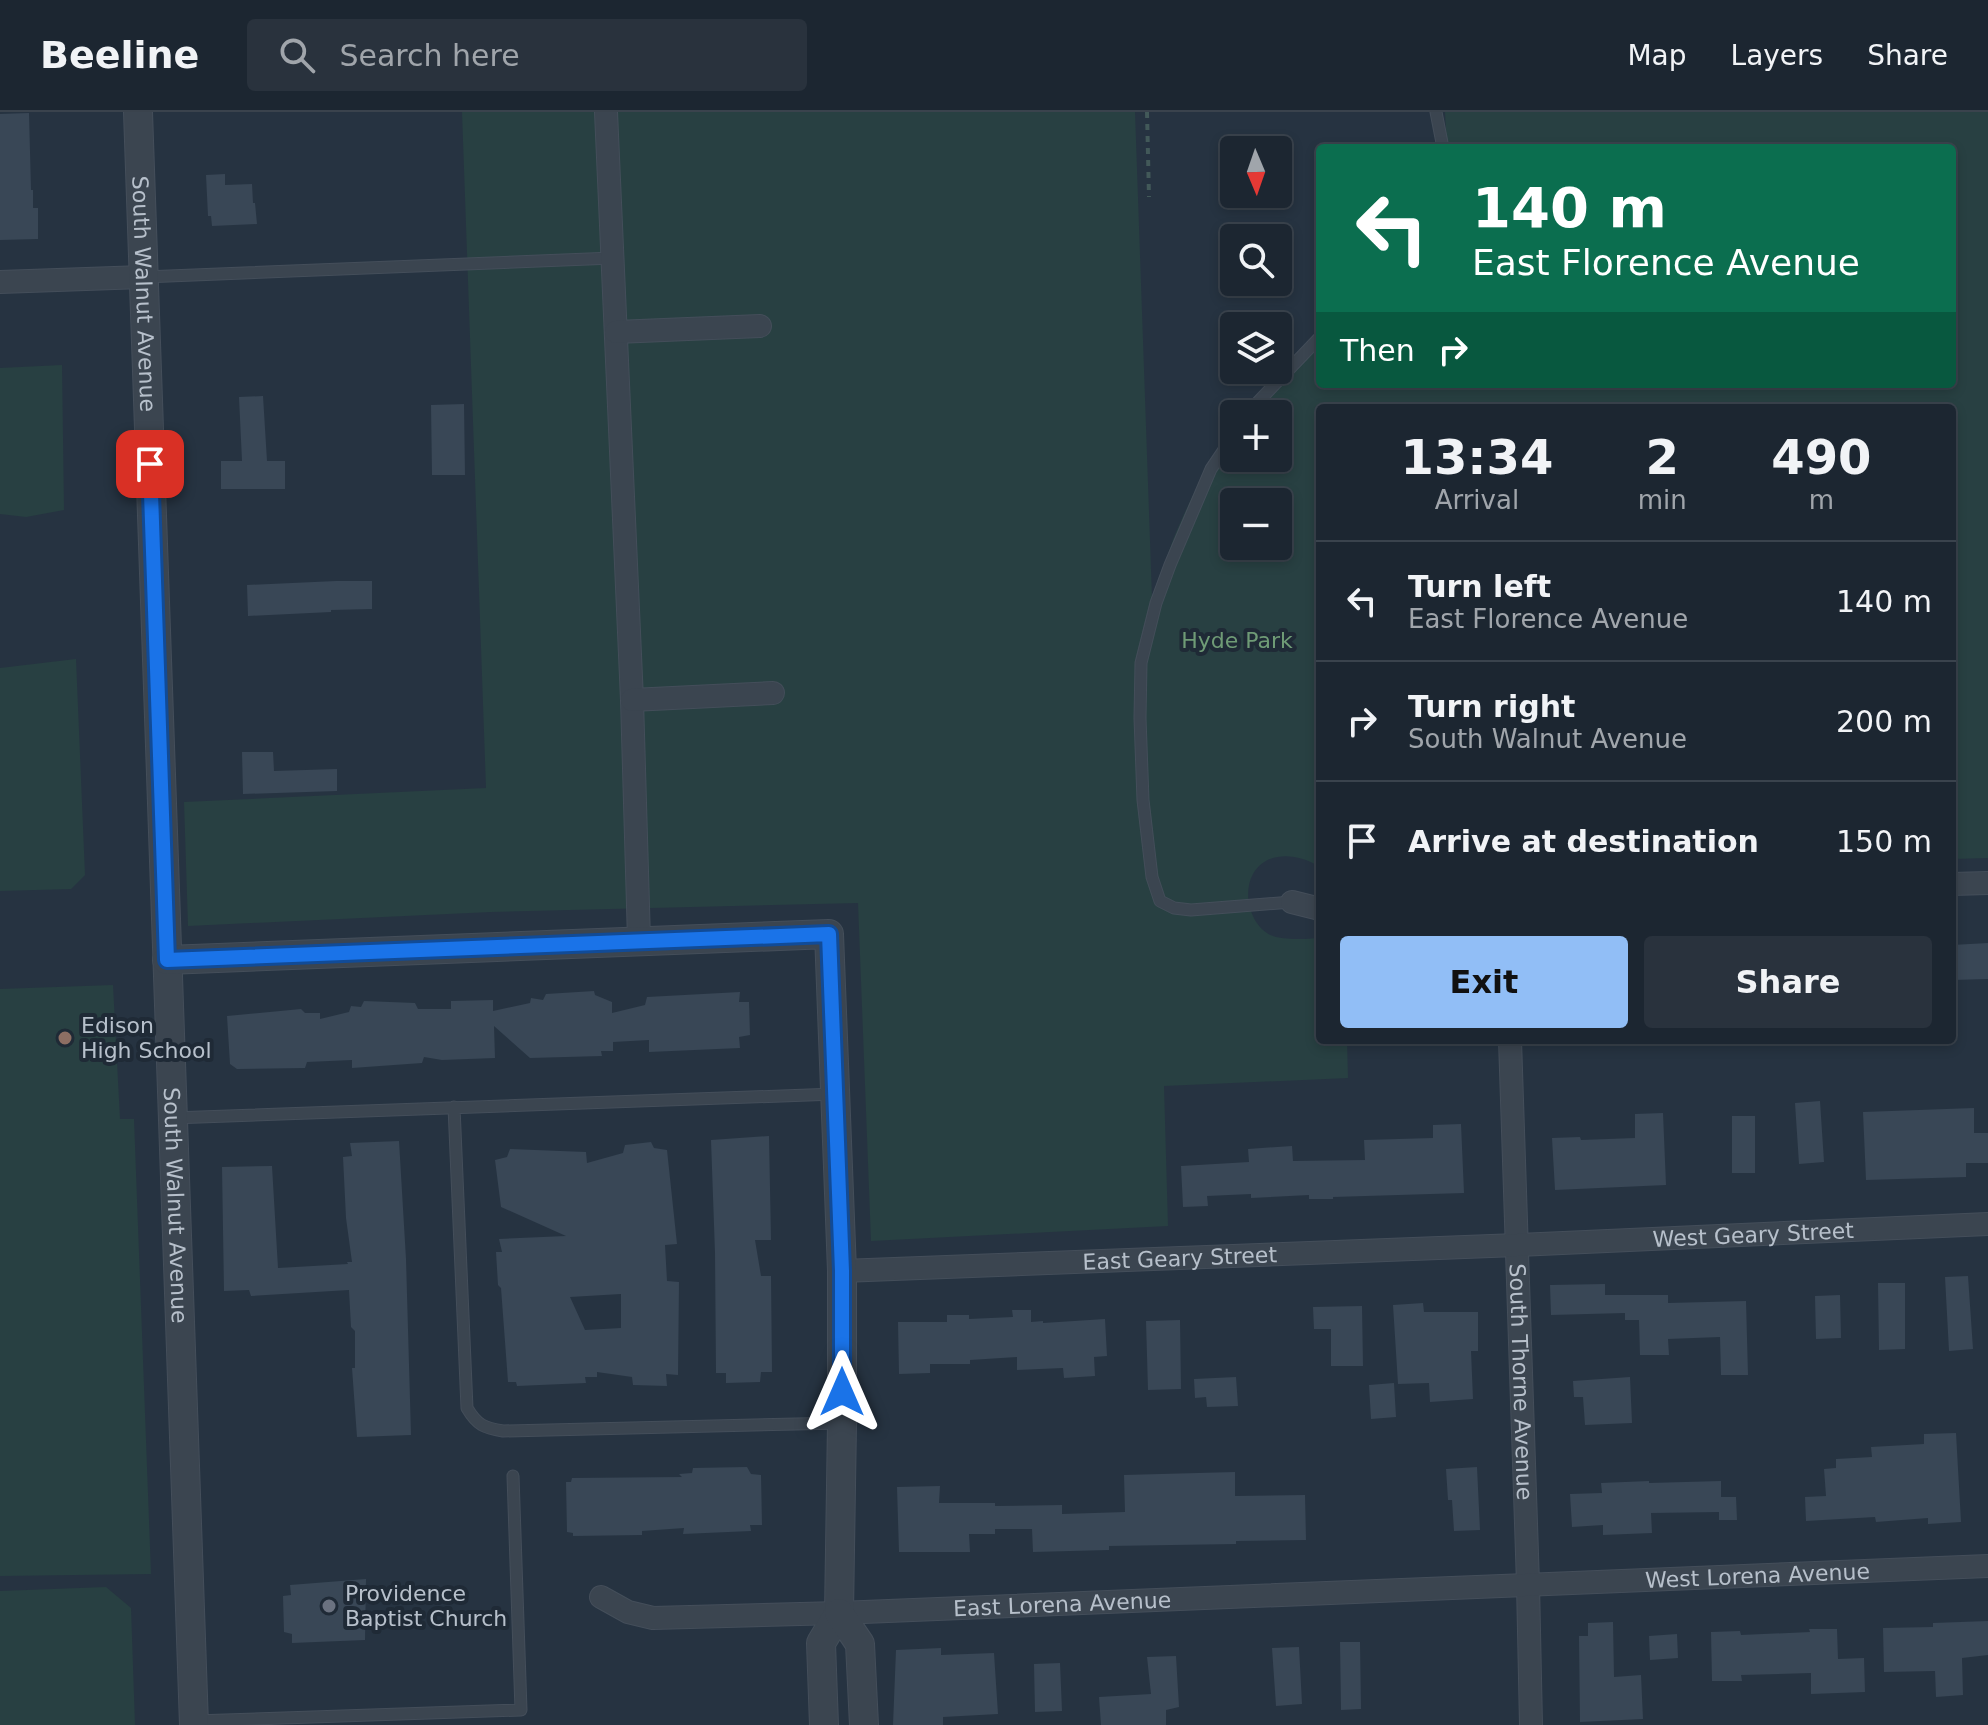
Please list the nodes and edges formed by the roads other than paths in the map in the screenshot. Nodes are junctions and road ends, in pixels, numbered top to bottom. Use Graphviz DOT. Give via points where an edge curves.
graph roads {
  1 [pos="138,112"];
  2 [pos="606,112"];
  3 [pos="1436,112"];
  4 [pos="1442,144"];
  5 [pos="613,258"];
  6 [pos="143,277"];
  7 [pos="0,282"];
  8 [pos="760,326"];
  9 [pos="616,332"];
  10 [pos="1316,341"];
  11 [pos="1260,400"];
  12 [pos="1220,456"];
  13 [pos="773,693"];
  14 [pos="632,700"];
  15 [pos="1988,883"];
  16 [pos="1956,884"];
  17 [pos="1292,902"];
  18 [pos="1316,908"];
  19 [pos="639,940"];
  20 [pos="167,960"];
  21 [pos="1510,1044"];
  22 [pos="835,1094"];
  23 [pos="454,1107"];
  24 [pos="171,1118"];
  25 [pos="1988,1224"];
  26 [pos="1517,1245"];
  27 [pos="842,1271"];
  28 [pos="842,1423"];
  29 [pos="513,1476"];
  30 [pos="1988,1566"];
  31 [pos="1528,1584"];
  32 [pos="601,1597"];
  33 [pos="839,1613"];
  34 [pos="194,1723"];
  35 [pos="824,1725"];
  36 [pos="864,1725"];
  37 [pos="1531,1725"];
  1 -- 6 [label="street, South Walnut Avenue"];
  2 -- 5 [label="street"];
  3 -- 4 [label="lane"];
  5 -- 6 [label="lane"];
  5 -- 9 [label="street"];
  6 -- 7 [label="street"];
  6 -- 20 [label="street, South Walnut Avenue"];
  8 -- 9 [label="street"];
  9 -- 14 [label="street"];
  10 -- 11 [label="lane"];
  12 -- 17 [label="lane" via="1170,565 1141,663 1141,754 1152,877 1160,901 1174,908"];
  13 -- 14 [label="street"];
  14 -- 19 [label="street"];
  15 -- 16 [label="street"];
  17 -- 18 [label="street"];
  19 -- 20 [label="street"];
  19 -- 22 [label="street" via="829,934"];
  20 -- 24 [label="street, South Walnut Avenue"];
  21 -- 26 [label="street, South Thorne Avenue"];
  22 -- 23 [label="lane"];
  22 -- 27 [label="street"];
  23 -- 24 [label="lane"];
  23 -- 28 [label="lane" via="467,1408 474,1420 503,1431"];
  24 -- 34 [label="street, South Walnut Avenue"];
  25 -- 26 [label="street, West Geary Street"];
  26 -- 27 [label="street, East Geary Street"];
  26 -- 31 [label="street, South Thorne Avenue"];
  27 -- 28 [label="street"];
  28 -- 33 [label="street"];
  29 -- 34 [label="lane" via="521,1710"];
  30 -- 31 [label="street, West Lorena Avenue"];
  31 -- 33 [label="street, East Lorena Avenue"];
  31 -- 37 [label="street, South Thorne Avenue"];
  32 -- 33 [label="street, East Lorena Avenue" via="653,1618"];
  33 -- 35 [label="street" via="821,1643"];
  33 -- 36 [label="street" via="860,1644"];
}
